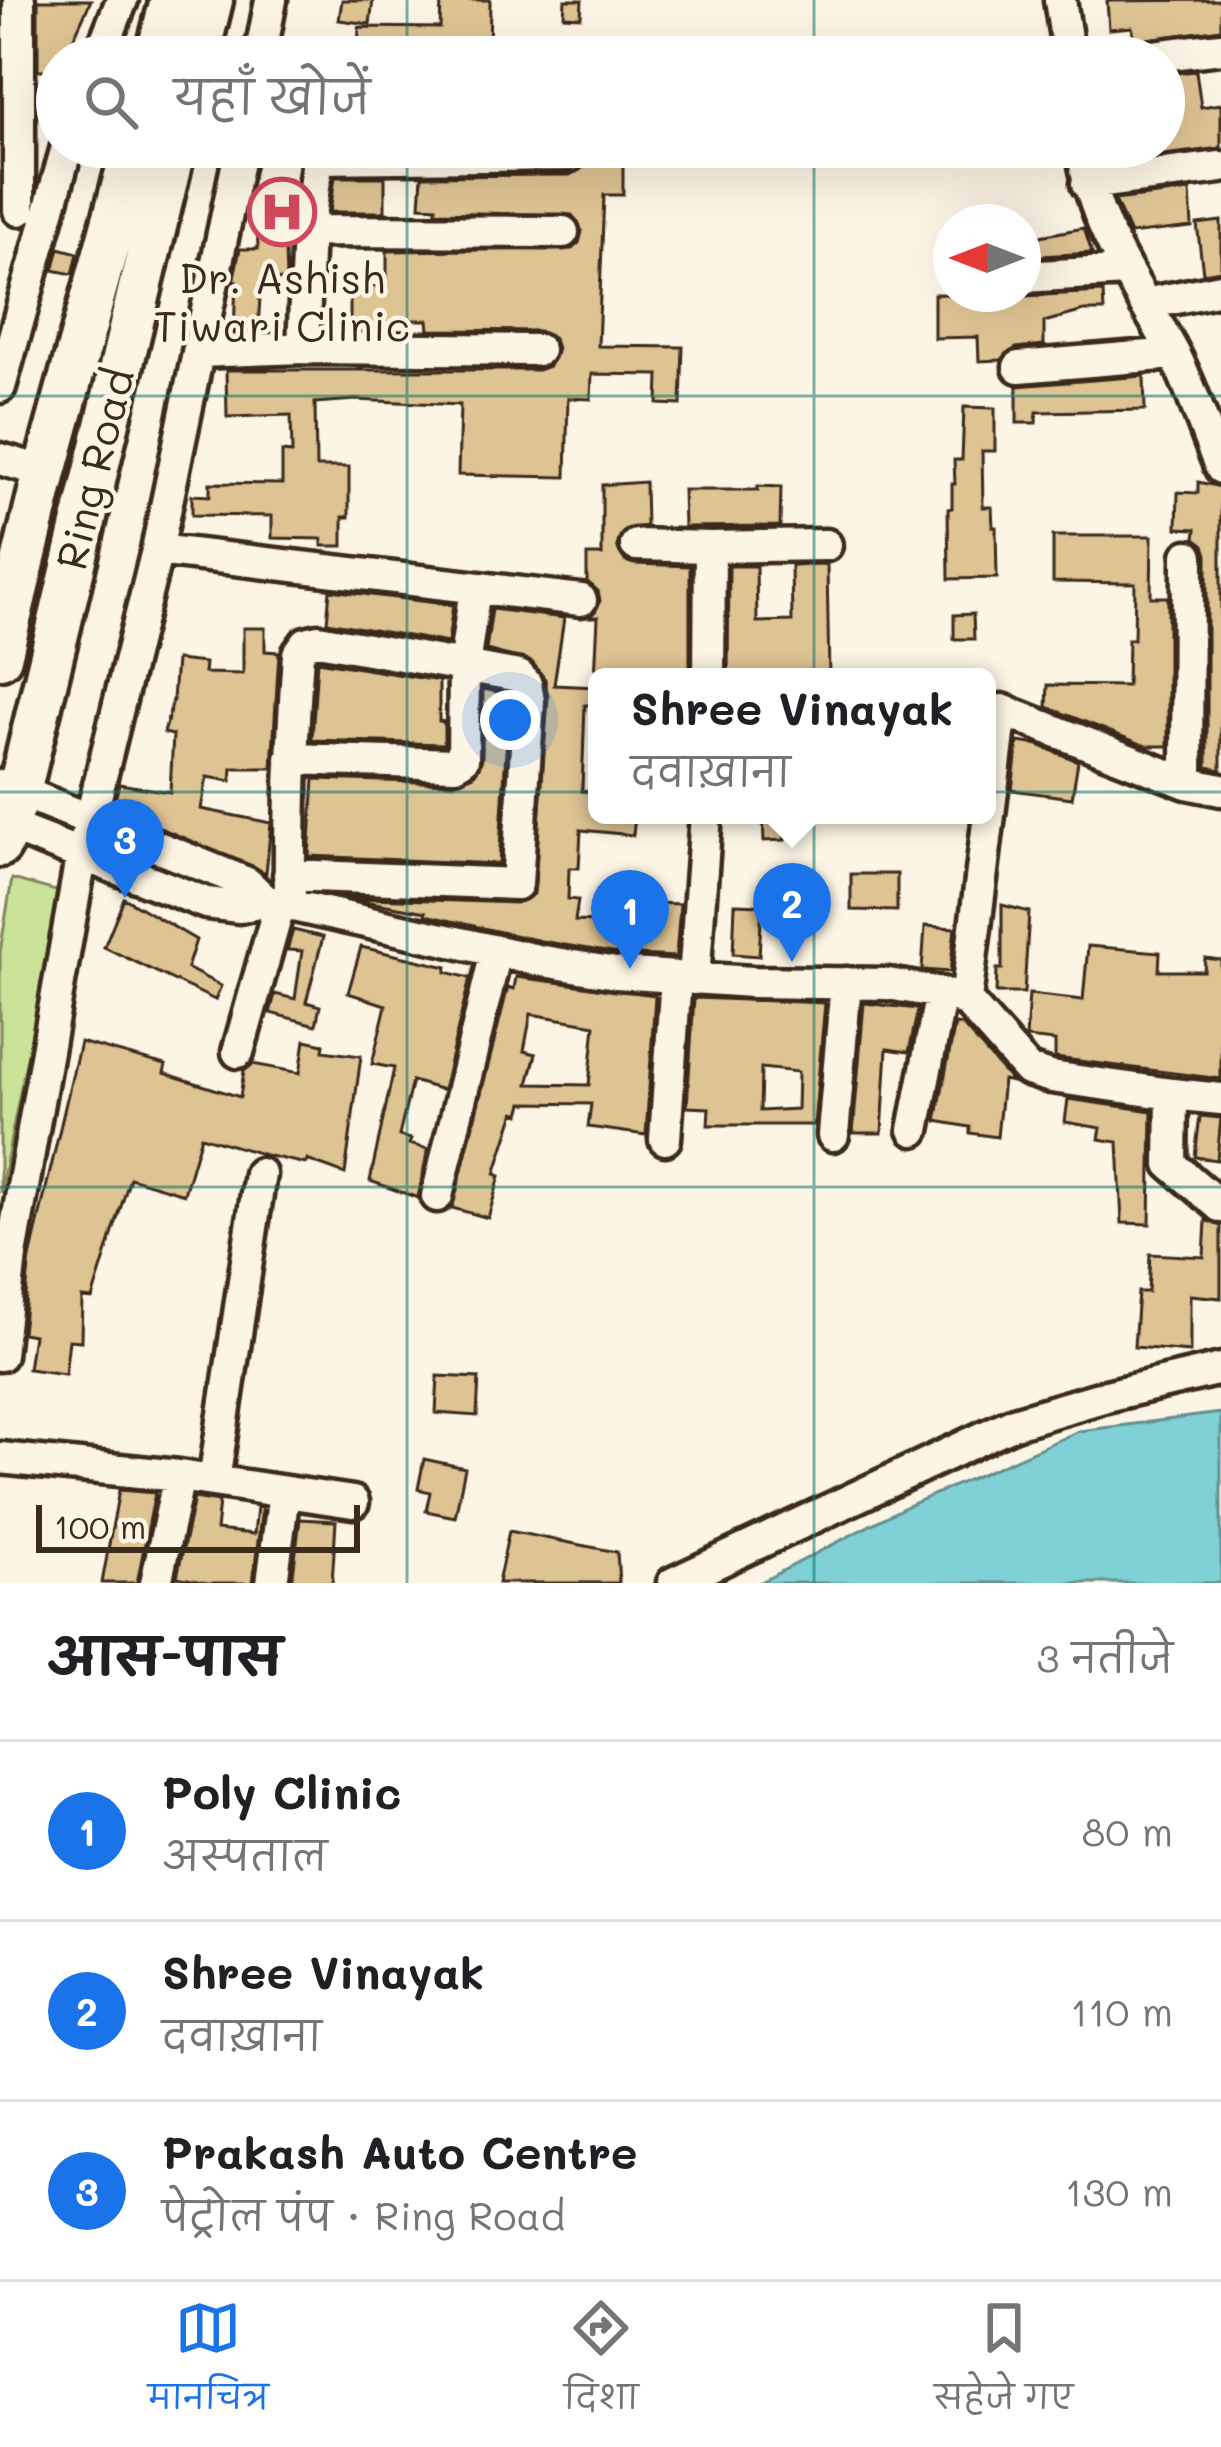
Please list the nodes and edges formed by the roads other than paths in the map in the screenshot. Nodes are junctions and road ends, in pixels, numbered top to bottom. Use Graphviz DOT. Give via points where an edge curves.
graph roads {
  1 [pos="19,0"];
  2 [pos="122,0"];
  3 [pos="172,0"];
  4 [pos="271,0"];
  5 [pos="1060,0"];
  6 [pos="107,36"];
  7 [pos="163,36"];
  8 [pos="264,36"];
  9 [pos="1066,36"];
  10 [pos="1221,48"];
  11 [pos="1185,52"];
  12 [pos="1221,167"];
  13 [pos="52,168"];
  14 [pos="128,168"];
  15 [pos="169,168"];
  16 [pos="237,168"];
  17 [pos="315,168"];
  18 [pos="1085,168"];
  19 [pos="1087,184"];
  20 [pos="22,208"];
  21 [pos="308,231"];
  22 [pos="563,232"];
  23 [pos="1125,271"];
  24 [pos="1041,277"];
  25 [pos="1221,290"];
  26 [pos="1145,304"];
  27 [pos="303,349"];
  28 [pos="538,350"];
  29 [pos="198,352"];
  30 [pos="1174,354"];
  31 [pos="1018,367"];
  32 [pos="0,387"];
  33 [pos="1221,392"];
  34 [pos="1189,394"];
  35 [pos="0,459"];
  36 [pos="1221,468"];
  37 [pos="45,472"];
  38 [pos="636,545"];
  39 [pos="826,545"];
  40 [pos="710,547"];
  41 [pos="157,550"];
  42 [pos="1188,556"];
  43 [pos="475,588"];
  44 [pos="581,600"];
  45 [pos="0,657"];
  46 [pos="464,667"];
  47 [pos="709,668"];
  48 [pos="996,745"];
  49 [pos="291,759"];
  50 [pos="1187,783"];
  51 [pos="1221,790"];
  52 [pos="5,814"];
  53 [pos="91,822"];
  54 [pos="705,824"];
  55 [pos="983,824"];
  56 [pos="82,858"];
  57 [pos="281,896"];
  58 [pos="496,952"];
  59 [pos="685,978"];
  60 [pos="846,983"];
  61 [pos="953,997"];
  62 [pos="238,1052"];
  63 [pos="1172,1094"];
  64 [pos="1221,1099"];
  65 [pos="914,1130"];
  66 [pos="833,1135"];
  67 [pos="665,1139"];
  68 [pos="260,1174"];
  69 [pos="437,1196"];
  70 [pos="1221,1207"];
  71 [pos="0,1355"];
  72 [pos="1221,1369"];
  73 [pos="0,1458"];
  74 [pos="179,1476"];
  75 [pos="214,1481"];
  76 [pos="284,1493"];
  77 [pos="352,1502"];
  78 [pos="156,1583"];
  79 [pos="272,1583"];
  80 [pos="673,1583"];
  1 -- 20 [label="street"];
  2 -- 6 [label="street"];
  3 -- 7 [label="highway"];
  4 -- 8 [label="street"];
  5 -- 9 [label="street"];
  10 -- 11 [label="street"];
  12 -- 19 [label="street"];
  13 -- 20 [label="street"];
  14 -- 37 [label="highway, Ring Road"];
  15 -- 52 [label="highway, Ring Road"];
  16 -- 29 [label="street"];
  17 -- 21 [label="street"];
  18 -- 19 [label="street"];
  19 -- 23 [label="street"];
  20 -- 32 [label="street"];
  21 -- 22 [label="street"];
  21 -- 27 [label="street"];
  23 -- 24 [label="street"];
  23 -- 26 [label="street"];
  25 -- 26 [label="street"];
  26 -- 30 [label="street"];
  27 -- 28 [label="street"];
  27 -- 29 [label="street"];
  29 -- 41 [label="street"];
  30 -- 31 [label="street"];
  30 -- 34 [label="street"];
  33 -- 34 [label="street"];
  34 -- 36 [label="street"];
  35 -- 37 [label="street"];
  37 -- 45 [label="highway, Ring Road"];
  38 -- 40 [label="street"];
  39 -- 40 [label="street"];
  40 -- 47 [label="street"];
  41 -- 43 [label="street"];
  41 -- 53 [label="street"];
  42 -- 50 [label="street"];
  43 -- 44 [label="street"];
  43 -- 46 [label="street"];
  46 -- 49 [label="street" via="463,759 454,764"];
  46 -- 49 [label="street" via="306,643 298,654"];
  46 -- 57 [label="street" via="526,684 517,884"];
  48 -- 50 [label="street" via="1002,710"];
  49 -- 57 [label="street"];
  50 -- 51 [label="street"];
  52 -- 53 [label="street"];
  52 -- 56 [label="street"];
  53 -- 56 [label="street"];
  53 -- 57 [label="street"];
  54 -- 59 [label="street"];
  55 -- 61 [label="street"];
  56 -- 57 [label="street" via="222,907"];
  56 -- 71 [label="street"];
  57 -- 58 [label="street"];
  57 -- 62 [label="street"];
  58 -- 59 [label="street"];
  58 -- 69 [label="street"];
  59 -- 60 [label="street"];
  59 -- 67 [label="street"];
  60 -- 61 [label="street"];
  60 -- 66 [label="street"];
  61 -- 63 [label="street" via="1028,1070"];
  61 -- 65 [label="street"];
  63 -- 64 [label="street"];
  63 -- 70 [label="street" via="1171,1164"];
  68 -- 75 [label="street"];
  72 -- 80 [label="street" via="1014,1423"];
  73 -- 74 [label="street"];
  74 -- 75 [label="street"];
  74 -- 78 [label="street"];
  75 -- 76 [label="street"];
  76 -- 77 [label="street"];
  76 -- 79 [label="street"];
}
